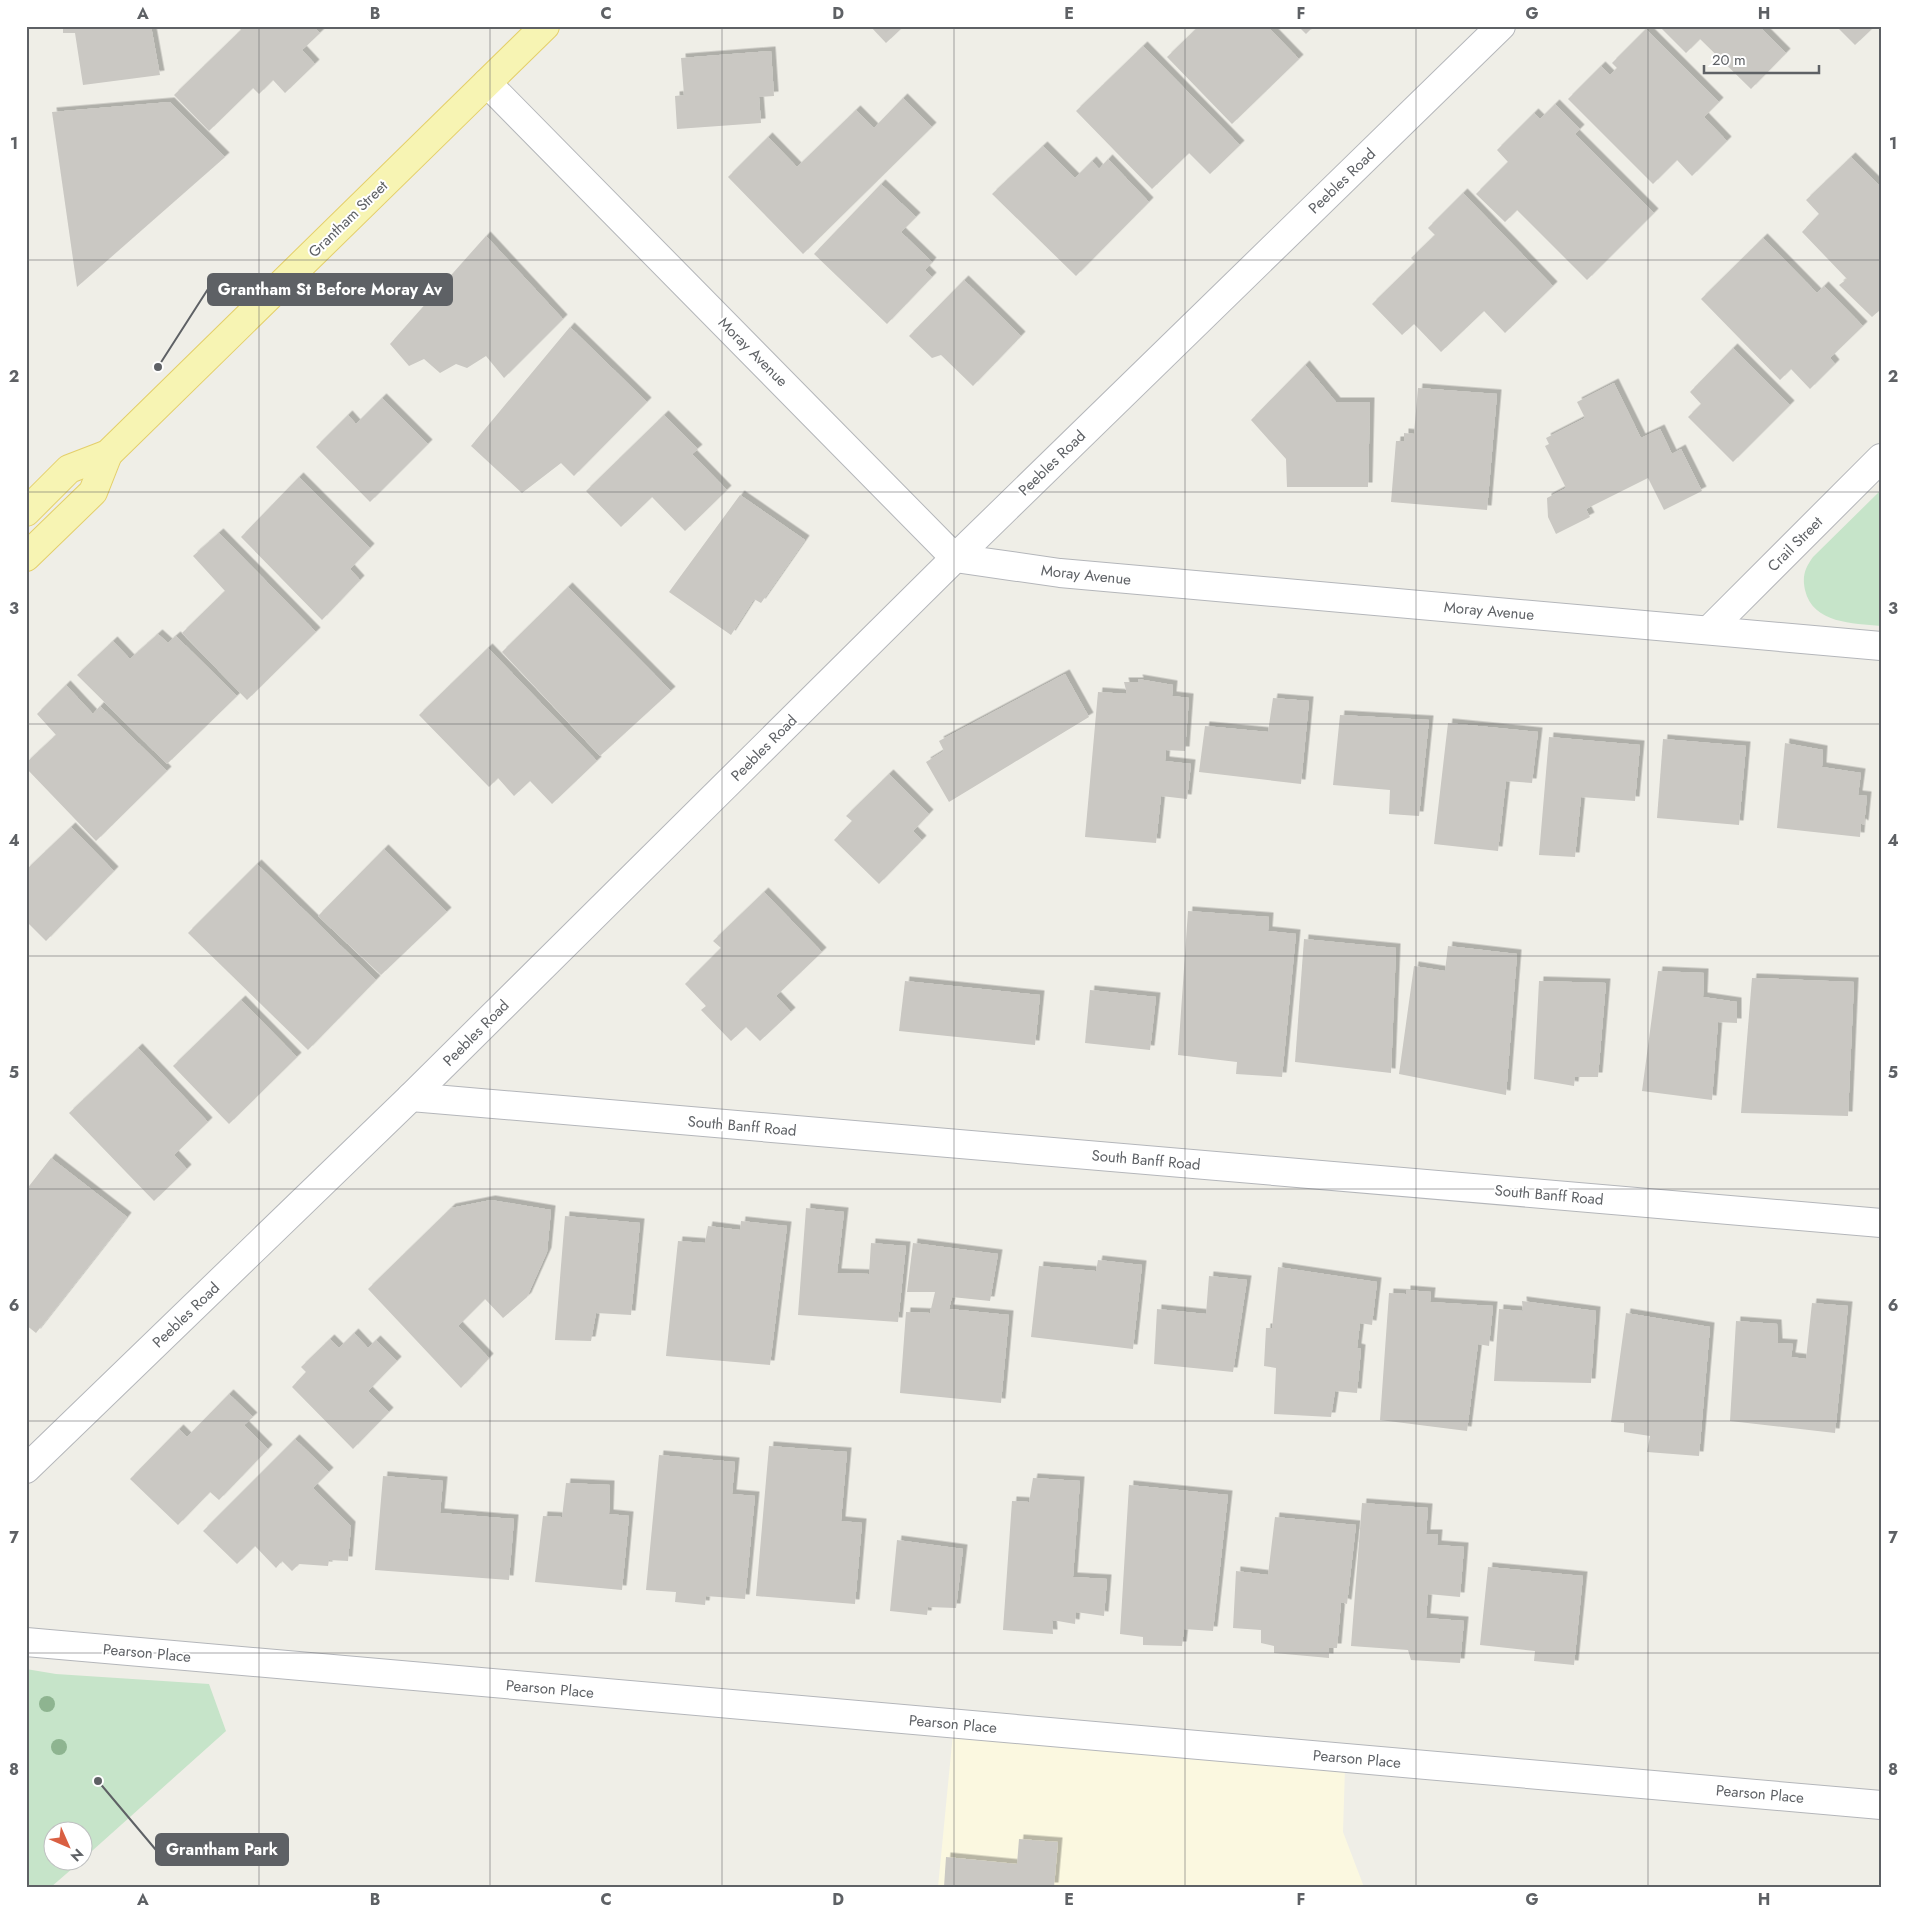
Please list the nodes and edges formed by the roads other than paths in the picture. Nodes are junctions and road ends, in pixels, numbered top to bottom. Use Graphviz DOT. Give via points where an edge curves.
graph roads {
  1 [pos="545,26"];
  2 [pos="1501,26"];
  3 [pos="487,83"];
  4 [pos="108,454"];
  5 [pos="1881,458"];
  6 [pos="26,512"];
  7 [pos="27,554"];
  8 [pos="955,558"];
  9 [pos="1709,630"];
  10 [pos="1881,646"];
  11 [pos="411,1097"];
  12 [pos="1881,1223"];
  13 [pos="26,1469"];
  14 [pos="26,1642"];
  15 [pos="1881,1805"];
  1 -- 3 [label="main road, Grantham Street"];
  2 -- 8 [label="street, Peebles Road"];
  3 -- 4 [label="main road, Grantham Street"];
  3 -- 8 [label="street, Moray Avenue"];
  4 -- 6 [label="main road, Grantham Street" via="69,470"];
  4 -- 7 [label="main road, Grantham Street" via="93,492"];
  5 -- 9 [label="street, Crail Street"];
  8 -- 9 [label="street, Moray Avenue" via="1060,574"];
  8 -- 11 [label="street, Peebles Road"];
  9 -- 10 [label="street, Moray Avenue"];
  11 -- 12 [label="street, South Banff Road"];
  11 -- 13 [label="street, Peebles Road"];
  14 -- 15 [label="street, Pearson Place"];
}
